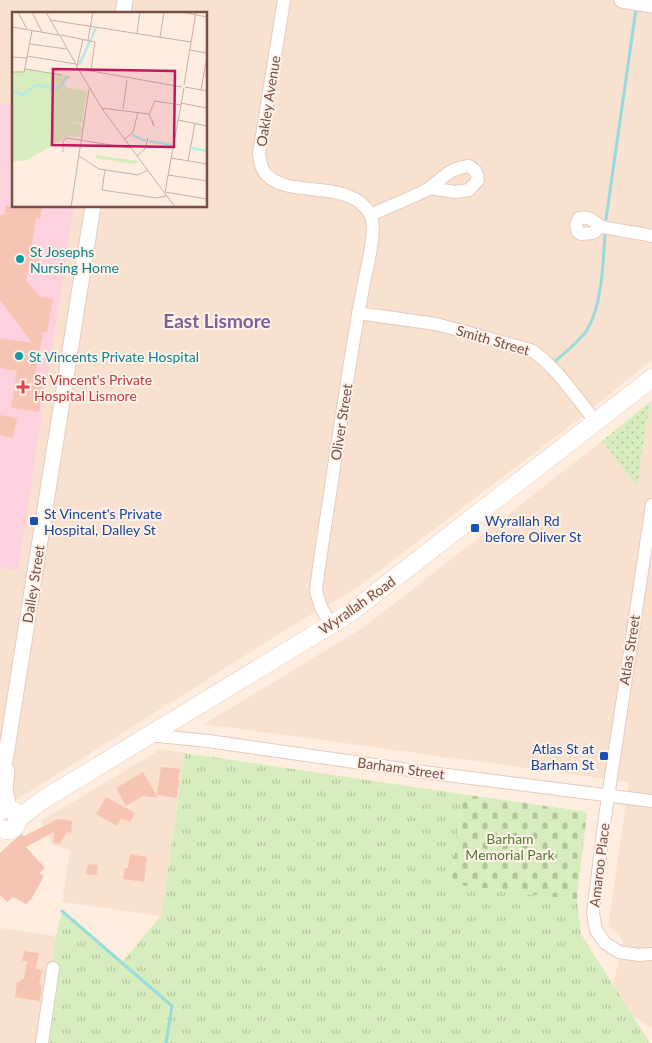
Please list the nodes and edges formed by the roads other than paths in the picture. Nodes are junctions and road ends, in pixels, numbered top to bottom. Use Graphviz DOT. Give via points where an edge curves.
graph roads {
  1 [pos="284,0"];
  2 [pos="622,0"];
  3 [pos="652,5"];
  4 [pos="429,188"];
  5 [pos="93,208"];
  6 [pos="370,215"];
  7 [pos="601,227"];
  8 [pos="652,236"];
  9 [pos="358,313"];
  10 [pos="652,378"];
  11 [pos="596,422"];
  12 [pos="652,506"];
  13 [pos="331,625"];
  14 [pos="6,719"];
  15 [pos="149,735"];
  16 [pos="6,754"];
  17 [pos="0,782"];
  18 [pos="608,795"];
  19 [pos="652,801"];
  20 [pos="6,820"];
  21 [pos="652,954"];
  22 [pos="53,968"];
  23 [pos="42,1043"];
  1 -- 6 [label="street, Oakley Avenue" via="259,154 262,167 266,175 280,184 350,197"];
  2 -- 3 [label="street"];
  4 -- 6 [label="street"];
  5 -- 14 [label="street, Dalley Street"];
  6 -- 9 [label="street, Oliver Street" via="370,249"];
  7 -- 8 [label="street"];
  9 -- 11 [label="street, Smith Street" via="436,324 531,350 554,369"];
  9 -- 13 [label="street, Oliver Street" via="316,591"];
  10 -- 11 [label="main road, Wyrallah Road"];
  11 -- 13 [label="main road, Wyrallah Road"];
  12 -- 18 [label="street, Atlas Street"];
  13 -- 15 [label="main road, Wyrallah Road"];
  14 -- 16 [label="street, Dalley Street"];
  15 -- 18 [label="street, Barham Street"];
  15 -- 20 [label="main road, Wyrallah Road"];
  16 -- 17 [label="street, Dalley Street"];
  16 -- 20 [label="street, Dalley Street"];
  18 -- 19 [label="street, Barham Street"];
  18 -- 21 [label="street, Amaroo Place" via="592,913 596,930 619,952"];
  22 -- 23 [label="street"];
}
